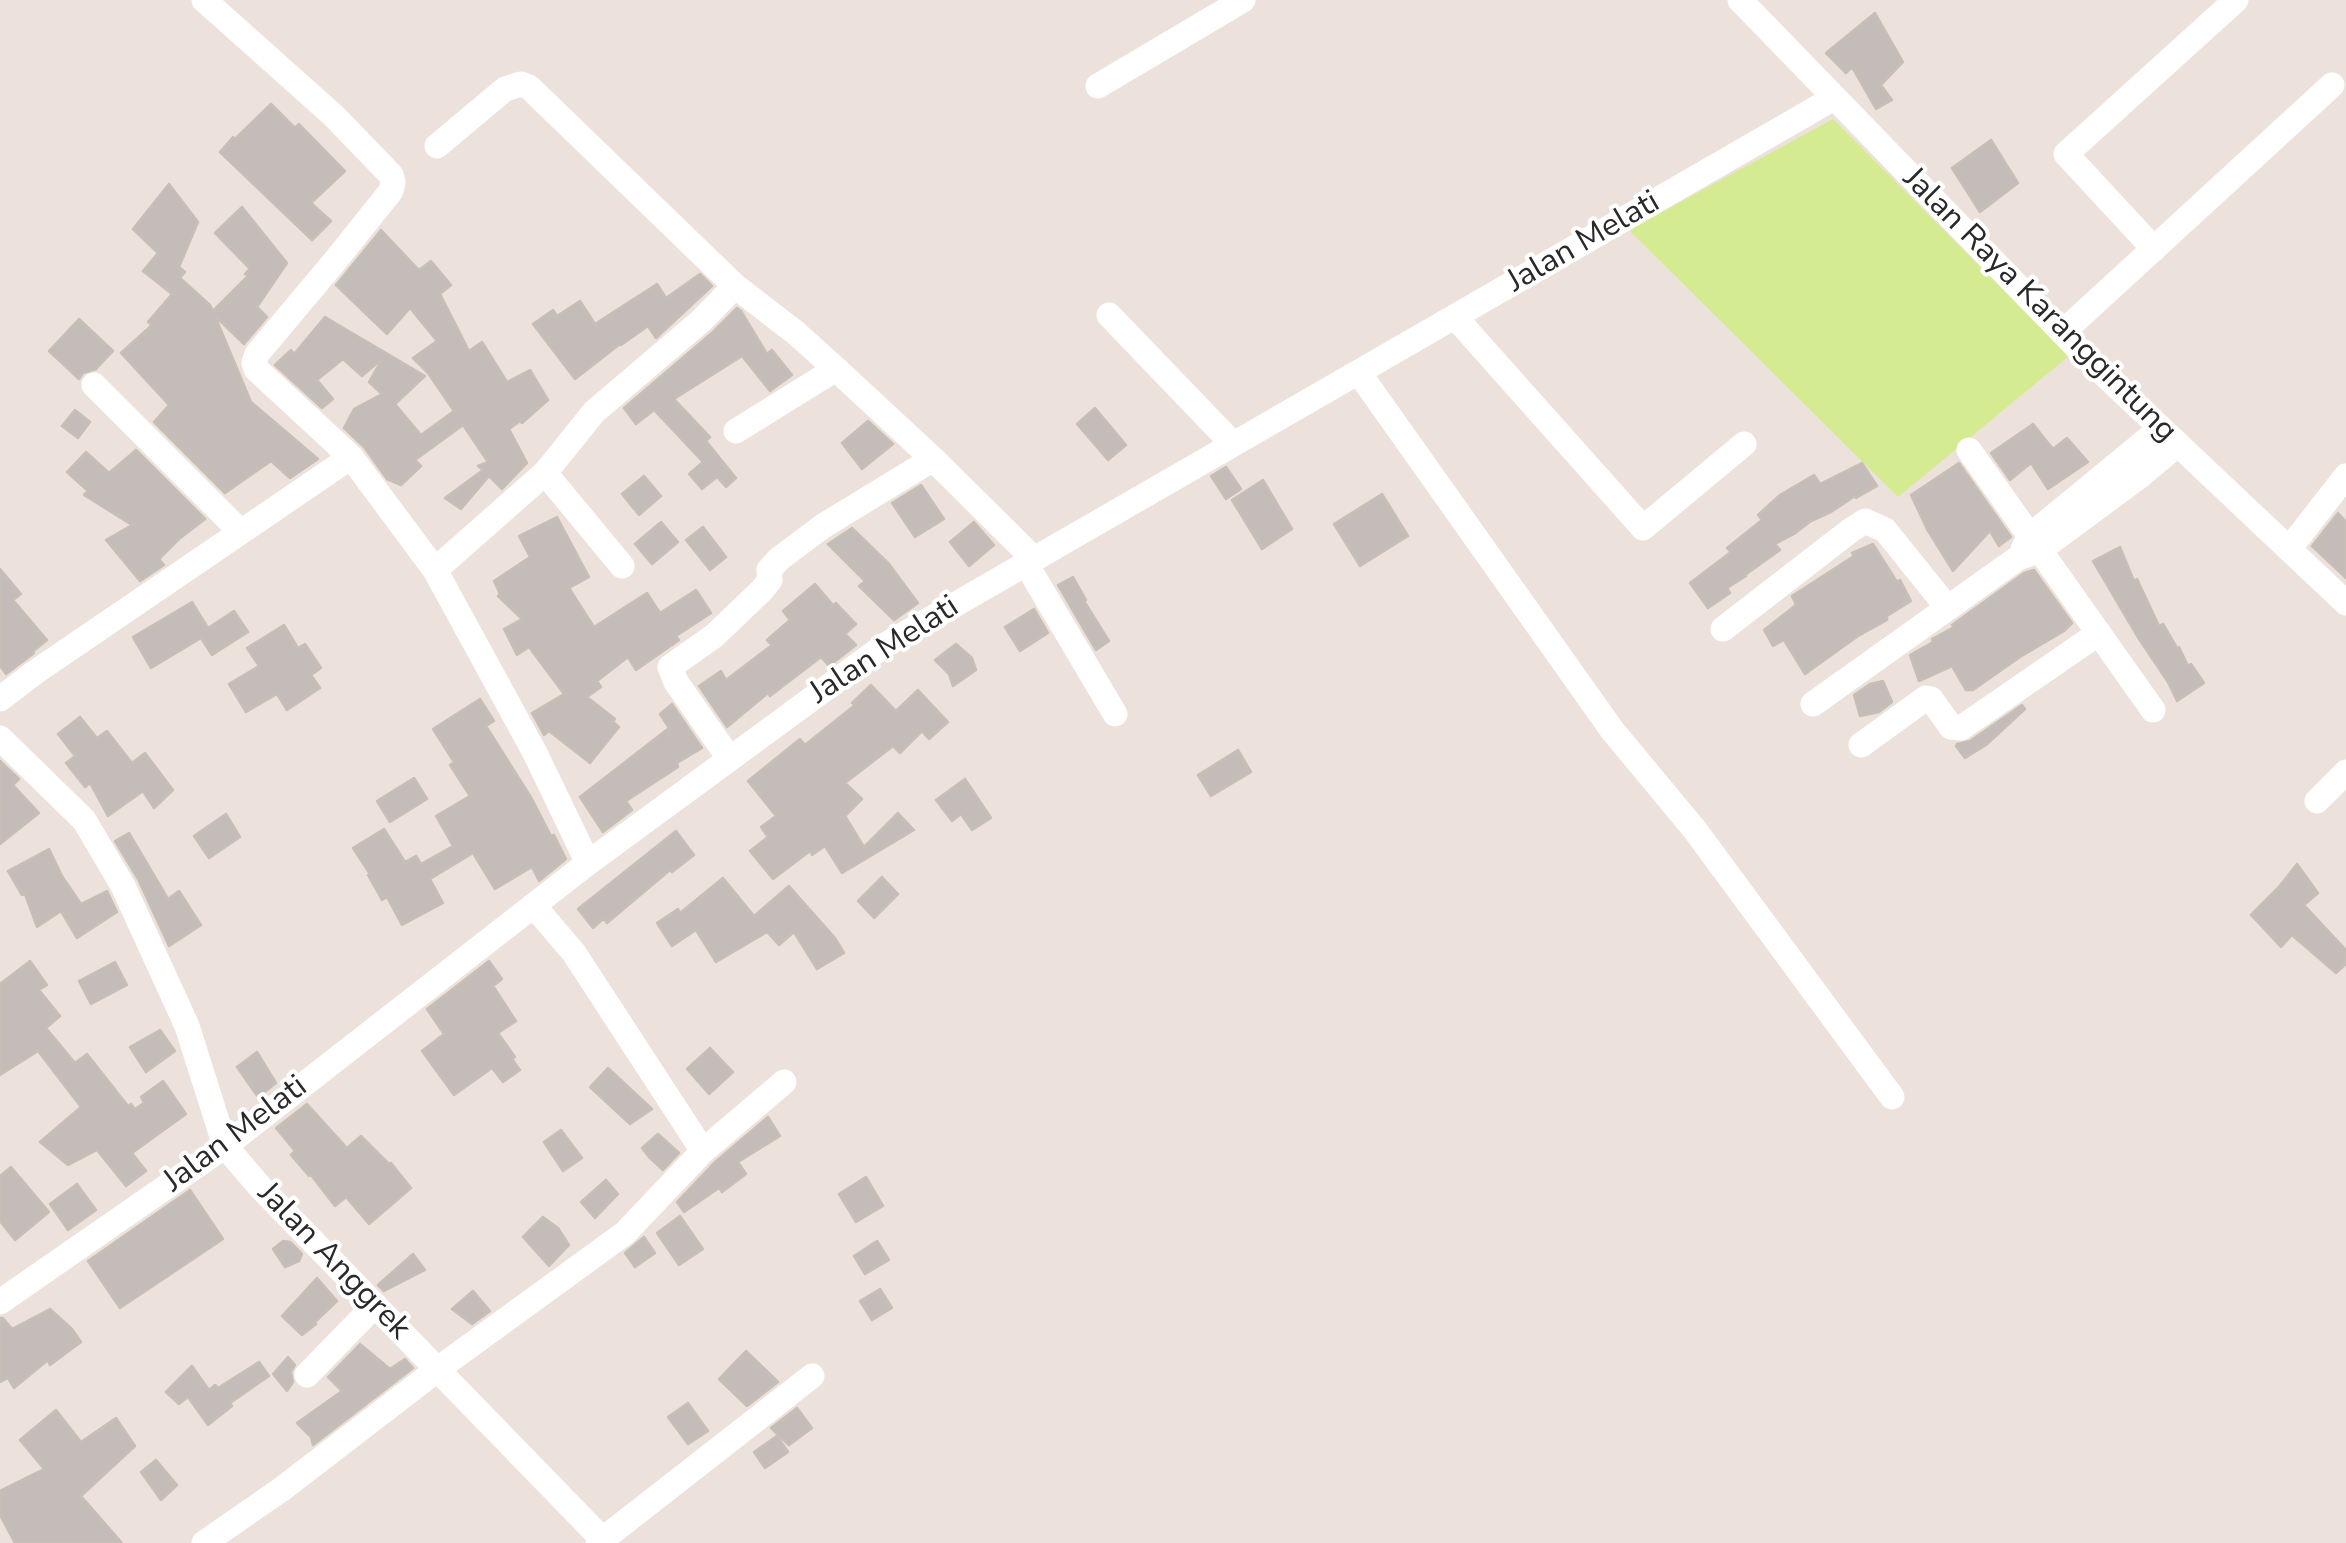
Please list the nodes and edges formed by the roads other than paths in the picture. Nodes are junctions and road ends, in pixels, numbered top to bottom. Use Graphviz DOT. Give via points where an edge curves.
graph roads {
  1 [pos="204,0"];
  2 [pos="1243,0"];
  3 [pos="1740,0"];
  4 [pos="2236,0"];
  5 [pos="1209,8"];
  6 [pos="2332,85"];
  7 [pos="1098,86"];
  8 [pos="1834,98"];
  9 [pos="436,146"];
  10 [pos="2154,249"];
  11 [pos="735,286"];
  12 [pos="1109,315"];
  13 [pos="1455,317"];
  14 [pos="2063,332"];
  15 [pos="836,369"];
  16 [pos="1359,373"];
  17 [pos="94,385"];
  18 [pos="736,430"];
  19 [pos="2168,437"];
  20 [pos="1232,443"];
  21 [pos="1744,444"];
  22 [pos="1969,450"];
  23 [pos="351,457"];
  24 [pos="932,459"];
  25 [pos="545,472"];
  26 [pos="2346,476"];
  27 [pos="240,531"];
  28 [pos="2030,548"];
  29 [pos="2289,549"];
  30 [pos="1029,560"];
  31 [pos="622,566"];
  32 [pos="435,570"];
  33 [pos="2346,603"];
  34 [pos="1947,607"];
  35 [pos="1723,629"];
  36 [pos="2099,633"];
  37 [pos="0,699"];
  38 [pos="1813,704"];
  39 [pos="2153,710"];
  40 [pos="1115,714"];
  41 [pos="0,738"];
  42 [pos="1861,746"];
  43 [pos="729,758"];
  44 [pos="2346,772"];
  45 [pos="2317,801"];
  46 [pos="588,863"];
  47 [pos="534,906"];
  48 [pos="784,1082"];
  49 [pos="1892,1098"];
  50 [pos="225,1146"];
  51 [pos="703,1151"];
  52 [pos="0,1302"];
  53 [pos="375,1304"];
  54 [pos="438,1370"];
  55 [pos="307,1375"];
  56 [pos="812,1376"];
  57 [pos="602,1542"];
  58 [pos="204,1543"];
  1 -- 23 [label="street" via="392,174 391,190 254,363"];
  2 -- 5 [label="street"];
  3 -- 8 [label="street, Jalan Raya Karanggintung"];
  4 -- 10 [label="street" via="2066,154"];
  5 -- 7 [label="street"];
  6 -- 10 [label="street"];
  8 -- 13 [label="street, Jalan Melati"];
  8 -- 14 [label="street, Jalan Raya Karanggintung"];
  9 -- 11 [label="street" via="505,89 529,88"];
  10 -- 14 [label="street"];
  11 -- 15 [label="street"];
  11 -- 25 [label="street" via="594,412"];
  12 -- 20 [label="street"];
  13 -- 16 [label="street, Jalan Melati"];
  13 -- 21 [label="street" via="1643,528"];
  14 -- 19 [label="street, Jalan Raya Karanggintung"];
  15 -- 18 [label="street"];
  15 -- 24 [label="street"];
  16 -- 20 [label="street, Jalan Melati"];
  16 -- 49 [label="street" via="1612,730 1695,830"];
  17 -- 27 [label="street"];
  19 -- 28 [label="street" via="2140,476"];
  19 -- 29 [label="street, Jalan Raya Karanggintung"];
  20 -- 30 [label="street, Jalan Melati"];
  22 -- 28 [label="street"];
  23 -- 27 [label="street"];
  23 -- 32 [label="street"];
  24 -- 30 [label="street"];
  24 -- 43 [label="street" via="779,559 762,590 670,667"];
  25 -- 31 [label="street"];
  25 -- 32 [label="street"];
  26 -- 29 [label="street"];
  27 -- 37 [label="street"];
  28 -- 34 [label="street"];
  28 -- 36 [label="street"];
  29 -- 33 [label="street, Jalan Raya Karanggintung"];
  30 -- 40 [label="street"];
  30 -- 43 [label="street, Jalan Melati" via="885,645"];
  32 -- 46 [label="street"];
  34 -- 35 [label="street" via="1885,530 1866,521"];
  34 -- 38 [label="street"];
  36 -- 39 [label="street"];
  36 -- 42 [label="street" via="1960,728 1951,727 1926,698"];
  41 -- 50 [label="street, Jalan Anggrek" via="84,820 123,886 187,1026"];
  43 -- 46 [label="street, Jalan Melati"];
  44 -- 45 [label="street"];
  46 -- 47 [label="street, Jalan Melati"];
  47 -- 50 [label="street, Jalan Melati"];
  47 -- 51 [label="street" via="574,953"];
  48 -- 51 [label="street"];
  50 -- 52 [label="street, Jalan Melati"];
  50 -- 53 [label="street, Jalan Anggrek"];
  51 -- 54 [label="street" via="625,1232"];
  53 -- 54 [label="street, Jalan Anggrek"];
  53 -- 55 [label="street"];
  54 -- 57 [label="street, Jalan Anggrek"];
  54 -- 58 [label="street"];
  56 -- 57 [label="street"];
}
